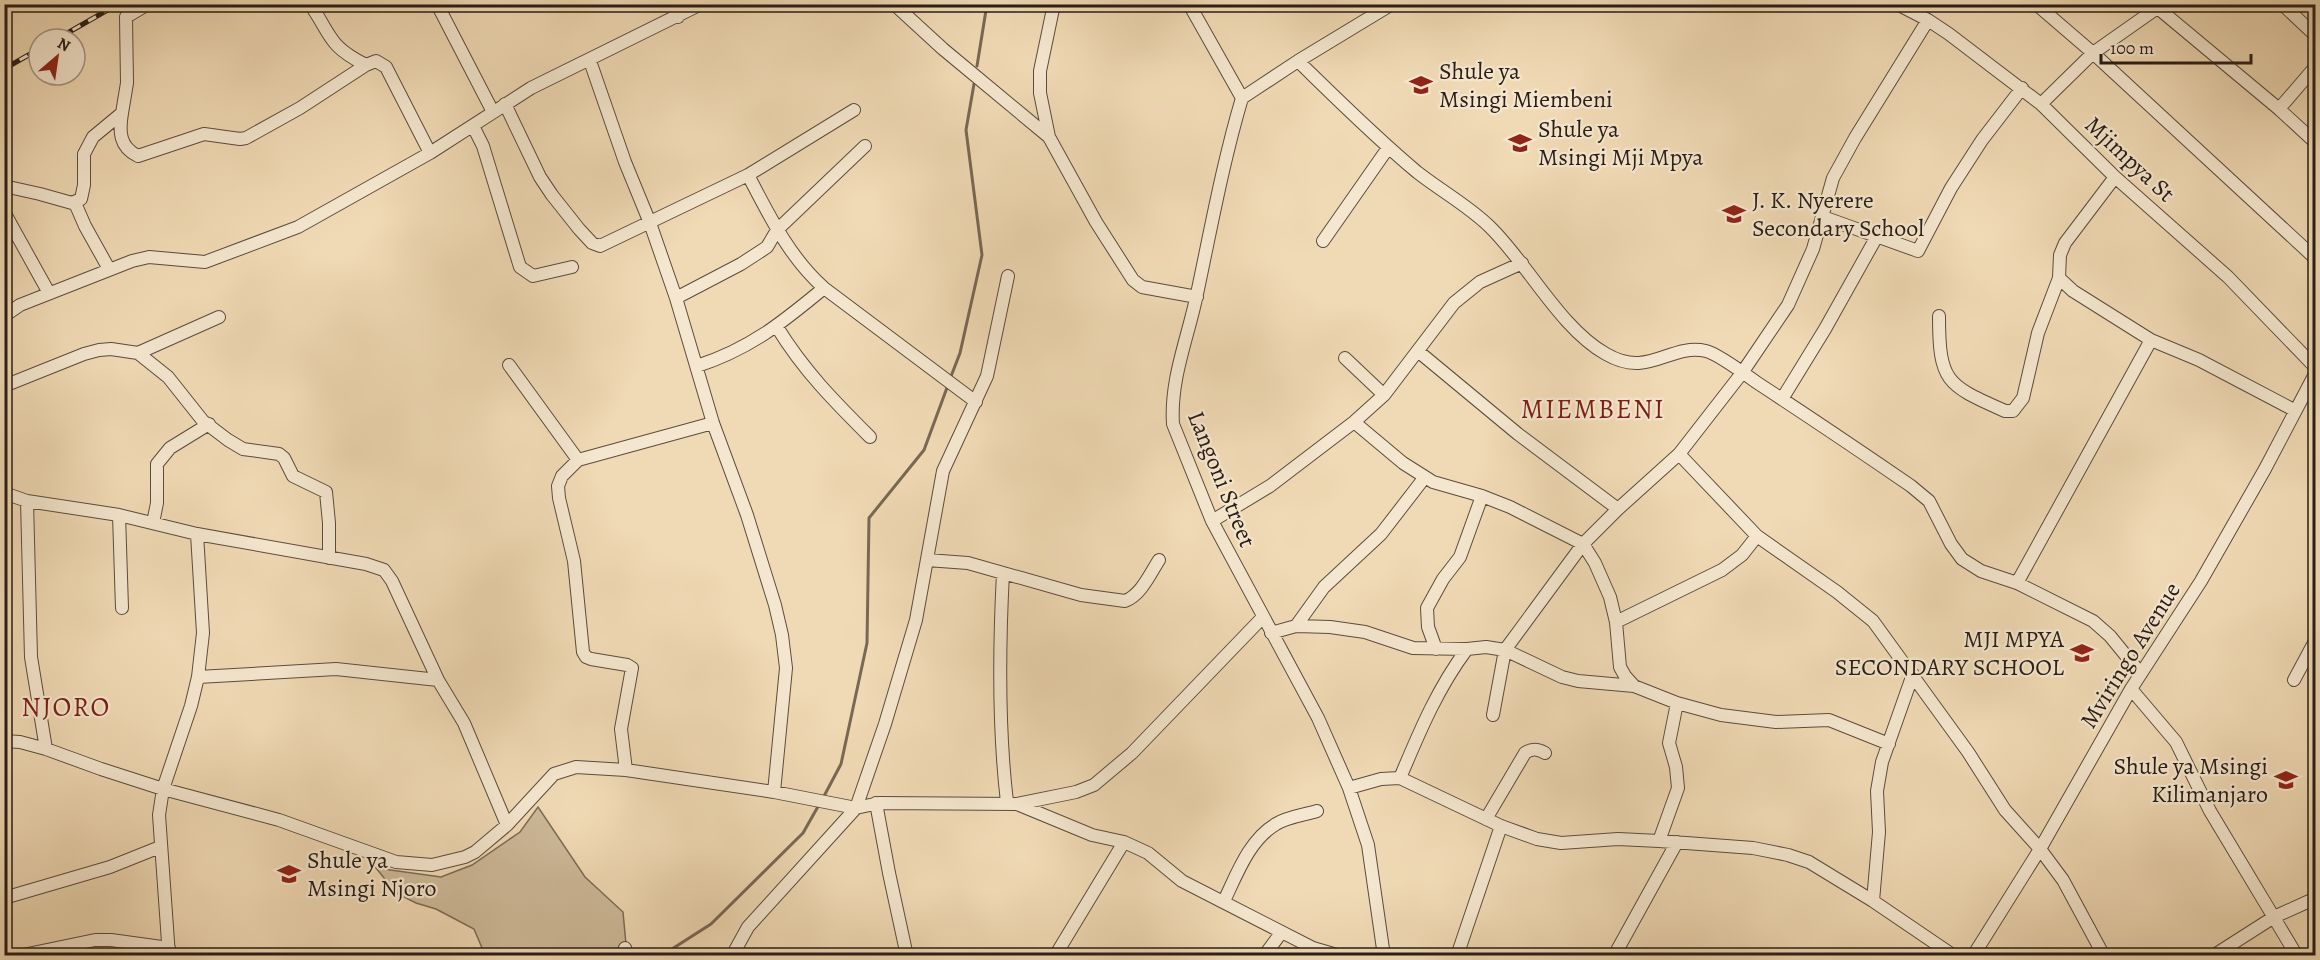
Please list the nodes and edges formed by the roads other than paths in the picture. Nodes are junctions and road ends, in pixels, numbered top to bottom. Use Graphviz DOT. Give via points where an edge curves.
graph roads {
  1 [pos="148,4"];
  2 [pos="310,4"];
  3 [pos="436,4"];
  4 [pos="672,4"];
  5 [pos="701,4"];
  6 [pos="894,4"];
  7 [pos="1053,4"];
  8 [pos="1189,4"];
  9 [pos="1392,4"];
  10 [pos="1897,4"];
  11 [pos="2036,4"];
  12 [pos="2282,4"];
  13 [pos="2155,6"];
  14 [pos="678,17"];
  15 [pos="1929,21"];
  16 [pos="2316,36"];
  17 [pos="2093,53"];
  18 [pos="591,61"];
  19 [pos="1298,61"];
  20 [pos="366,64"];
  21 [pos="2316,66"];
  22 [pos="2022,88"];
  23 [pos="1242,98"];
  24 [pos="505,104"];
  25 [pos="2041,104"];
  26 [pos="2279,109"];
  27 [pos="854,110"];
  28 [pos="493,112"];
  29 [pos="122,113"];
  30 [pos="473,126"];
  31 [pos="1049,136"];
  32 [pos="2316,143"];
  33 [pos="865,147"];
  34 [pos="1388,148"];
  35 [pos="430,153"];
  36 [pos="748,175"];
  37 [pos="2115,177"];
  38 [pos="4,186"];
  39 [pos="75,203"];
  40 [pos="4,212"];
  41 [pos="1823,218"];
  42 [pos="650,223"];
  43 [pos="777,230"];
  44 [pos="1876,238"];
  45 [pos="1323,241"];
  46 [pos="2316,259"];
  47 [pos="1522,263"];
  48 [pos="572,267"];
  49 [pos="109,269"];
  50 [pos="1008,276"];
  51 [pos="2059,278"];
  52 [pos="824,288"];
  53 [pos="49,293"];
  54 [pos="1197,297"];
  55 [pos="676,298"];
  56 [pos="4,316"];
  57 [pos="1939,316"];
  58 [pos="219,317"];
  59 [pos="777,327"];
  60 [pos="2151,340"];
  61 [pos="1419,352"];
  62 [pos="138,353"];
  63 [pos="1345,358"];
  64 [pos="509,366"];
  65 [pos="697,366"];
  66 [pos="2316,370"];
  67 [pos="1742,373"];
  68 [pos="4,386"];
  69 [pos="1384,395"];
  70 [pos="1782,399"];
  71 [pos="976,402"];
  72 [pos="2294,410"];
  73 [pos="1354,422"];
  74 [pos="713,423"];
  75 [pos="209,424"];
  76 [pos="870,437"];
  77 [pos="1680,454"];
  78 [pos="578,460"];
  79 [pos="1425,477"];
  80 [pos="4,493"];
  81 [pos="1482,496"];
  82 [pos="27,501"];
  83 [pos="1618,509"];
  84 [pos="119,515"];
  85 [pos="1212,521"];
  86 [pos="153,524"];
  87 [pos="197,534"];
  88 [pos="1757,536"];
  89 [pos="1583,544"];
  90 [pos="329,558"];
  91 [pos="927,560"];
  92 [pos="1158,560"];
  93 [pos="1004,573"];
  94 [pos="2017,583"];
  95 [pos="122,608"];
  96 [pos="1262,618"];
  97 [pos="1616,622"];
  98 [pos="1296,626"];
  99 [pos="1271,633"];
  100 [pos="2316,639"];
  101 [pos="1436,649"];
  102 [pos="1467,649"];
  103 [pos="1505,650"];
  104 [pos="1913,674"];
  105 [pos="2141,674"];
  106 [pos="198,677"];
  107 [pos="438,680"];
  108 [pos="2294,680"];
  109 [pos="1635,686"];
  110 [pos="2131,689"];
  111 [pos="1677,703"];
  112 [pos="1493,715"];
  113 [pos="4,741"];
  114 [pos="1889,744"];
  115 [pos="46,749"];
  116 [pos="1545,753"];
  117 [pos="626,770"];
  118 [pos="1400,778"];
  119 [pos="1349,788"];
  120 [pos="163,789"];
  121 [pos="774,792"];
  122 [pos="876,803"];
  123 [pos="1012,803"];
  124 [pos="856,808"];
  125 [pos="1317,811"];
  126 [pos="1486,819"];
  127 [pos="507,825"];
  128 [pos="1501,826"];
  129 [pos="1659,841"];
  130 [pos="1124,842"];
  131 [pos="1677,842"];
  132 [pos="160,847"];
  133 [pos="2040,849"];
  134 [pos="4,898"];
  135 [pos="2316,898"];
  136 [pos="1874,900"];
  137 [pos="1224,901"];
  138 [pos="2274,917"];
  139 [pos="1281,933"];
  140 [pos="169,952"];
  141 [pos="1384,955"];
  142 [pos="18,956"];
  143 [pos="732,956"];
  144 [pos="907,956"];
  145 [pos="1055,956"];
  146 [pos="1264,956"];
  147 [pos="1458,956"];
  148 [pos="1614,956"];
  149 [pos="1954,956"];
  150 [pos="1973,956"];
  151 [pos="2104,956"];
  152 [pos="2213,956"];
  153 [pos="2297,956"];
  1 -- 29 [label="street" via="126,17 127,83"];
  2 -- 20 [label="street" via="331,40"];
  3 -- 28 [label="street"];
  4 -- 14 [label="street"];
  5 -- 14 [label="street"];
  6 -- 31 [label="street"];
  7 -- 31 [label="street" via="1040,71 1040,93"];
  8 -- 23 [label="street"];
  9 -- 19 [label="street"];
  10 -- 15 [label="street, Mjimpya St"];
  11 -- 17 [label="street"];
  12 -- 16 [label="street"];
  13 -- 17 [label="street"];
  13 -- 26 [label="street"];
  14 -- 18 [label="street"];
  15 -- 22 [label="street, Mjimpya St"];
  15 -- 41 [label="street" via="1833,178"];
  17 -- 25 [label="street"];
  17 -- 46 [label="street"];
  18 -- 24 [label="street"];
  18 -- 42 [label="street"];
  19 -- 23 [label="street"];
  19 -- 34 [label="street"];
  20 -- 29 [label="street" via="300,108 243,139 204,134 138,156 122,141"];
  20 -- 35 [label="street" via="376,61 386,68"];
  21 -- 26 [label="street"];
  22 -- 25 [label="street, Mjimpya St"];
  22 -- 44 [label="street" via="1982,140 1918,251"];
  23 -- 54 [label="street, Langoni Street" via="1222,172"];
  24 -- 28 [label="street"];
  24 -- 42 [label="street" via="540,177 592,243 600,246"];
  25 -- 37 [label="street, Mjimpya St"];
  26 -- 32 [label="street"];
  27 -- 36 [label="street"];
  28 -- 30 [label="street"];
  29 -- 39 [label="street" via="93,137 84,154 83,190 81,199"];
  30 -- 35 [label="street"];
  30 -- 48 [label="street" via="520,267 533,276"];
  31 -- 54 [label="street" via="1133,280 1142,287"];
  33 -- 43 [label="street"];
  34 -- 45 [label="street"];
  34 -- 47 [label="street" via="1488,224"];
  35 -- 49 [label="street" via="298,227 219,258 205,262 149,257"];
  36 -- 42 [label="street"];
  36 -- 43 [label="street"];
  37 -- 51 [label="street" via="2066,243 2060,255"];
  37 -- 66 [label="street, Mjimpya St" via="2228,277"];
  38 -- 39 [label="street"];
  39 -- 49 [label="street"];
  40 -- 53 [label="street"];
  41 -- 44 [label="street"];
  41 -- 67 [label="street" via="1788,305"];
  42 -- 55 [label="street"];
  43 -- 52 [label="street" via="806,272"];
  43 -- 55 [label="street" via="767,247"];
  44 -- 70 [label="street"];
  47 -- 61 [label="street" via="1480,282 1455,303"];
  47 -- 67 [label="street" via="1578,331 1620,362 1638,364 1692,350 1707,351"];
  49 -- 53 [label="street"];
  50 -- 71 [label="street" via="987,376"];
  51 -- 57 [label="street" via="2038,333 2023,398 2013,411 1953,385 1945,372 1939,343"];
  51 -- 60 [label="street"];
  52 -- 59 [label="street"];
  52 -- 71 [label="street"];
  53 -- 56 [label="street"];
  54 -- 85 [label="street, Langoni Street" via="1174,384 1173,424"];
  55 -- 65 [label="street"];
  58 -- 62 [label="street"];
  59 -- 65 [label="street" via="742,349"];
  59 -- 76 [label="street" via="821,388"];
  60 -- 72 [label="street" via="2199,360"];
  60 -- 94 [label="street"];
  61 -- 69 [label="street"];
  61 -- 83 [label="street" via="1518,434"];
  62 -- 68 [label="street" via="99,350"];
  62 -- 75 [label="street" via="168,377"];
  63 -- 69 [label="street"];
  64 -- 78 [label="street"];
  65 -- 74 [label="street"];
  66 -- 72 [label="street, Mviringo Avenue"];
  67 -- 70 [label="street"];
  67 -- 77 [label="street"];
  69 -- 73 [label="street"];
  70 -- 94 [label="street" via="1929,501 1962,559 1980,571"];
  71 -- 91 [label="street" via="944,471"];
  72 -- 105 [label="street, Mviringo Avenue" via="2201,581"];
  73 -- 79 [label="street" via="1403,464"];
  73 -- 85 [label="street" via="1270,486"];
  74 -- 78 [label="street"];
  74 -- 121 [label="street" via="747,515 782,635 786,668"];
  75 -- 86 [label="street" via="170,448 157,464"];
  75 -- 90 [label="street" via="243,449 279,454 293,476 326,492"];
  77 -- 83 [label="street"];
  77 -- 88 [label="street"];
  78 -- 117 [label="street" via="561,476 559,498 574,561 583,652 591,659 632,669 621,729"];
  79 -- 81 [label="street"];
  79 -- 98 [label="street" via="1381,534 1324,586"];
  80 -- 82 [label="street"];
  81 -- 89 [label="street"];
  81 -- 101 [label="street" via="1460,557 1427,608 1428,627"];
  82 -- 84 [label="street"];
  82 -- 115 [label="street" via="31,657"];
  83 -- 89 [label="street"];
  84 -- 86 [label="street"];
  84 -- 95 [label="street"];
  85 -- 96 [label="street, Langoni Street"];
  86 -- 87 [label="street"];
  87 -- 90 [label="street"];
  87 -- 106 [label="street" via="203,633"];
  88 -- 97 [label="street" via="1742,555 1722,570"];
  88 -- 104 [label="street" via="1873,621"];
  89 -- 97 [label="street" via="1610,597"];
  89 -- 103 [label="street"];
  90 -- 107 [label="street" via="366,564 389,575"];
  91 -- 93 [label="street" via="968,563"];
  91 -- 124 [label="street" via="916,620"];
  92 -- 93 [label="street" via="1142,586 1125,600 1081,595"];
  93 -- 123 [label="street" via="1000,621 1001,750"];
  94 -- 105 [label="street" via="2093,621"];
  96 -- 99 [label="street, Langoni Street"];
  96 -- 123 [label="street" via="1132,753 1094,785"];
  97 -- 109 [label="street" via="1620,667"];
  98 -- 99 [label="street"];
  98 -- 101 [label="street" via="1351,629 1413,648"];
  99 -- 119 [label="street, Langoni Street" via="1318,718"];
  100 -- 108 [label="street"];
  101 -- 102 [label="street"];
  102 -- 103 [label="street"];
  102 -- 118 [label="street" via="1428,712"];
  103 -- 109 [label="street" via="1562,677"];
  103 -- 112 [label="street"];
  104 -- 114 [label="street"];
  104 -- 133 [label="street" via="2004,810"];
  105 -- 110 [label="street, Mviringo Avenue"];
  106 -- 107 [label="street" via="336,669"];
  106 -- 120 [label="street"];
  107 -- 127 [label="street" via="464,723"];
  109 -- 111 [label="street"];
  110 -- 133 [label="street, Mviringo Avenue"];
  110 -- 138 [label="street" via="2176,742 2210,811"];
  111 -- 114 [label="street" via="1721,715 1776,722 1829,720"];
  111 -- 129 [label="street" via="1669,743 1678,788"];
  113 -- 115 [label="street"];
  114 -- 136 [label="street" via="1877,791 1879,832"];
  115 -- 120 [label="street"];
  116 -- 126 [label="street" via="1525,753"];
  117 -- 121 [label="street"];
  117 -- 127 [label="street" via="576,767 554,774"];
  118 -- 119 [label="street"];
  118 -- 126 [label="street"];
  119 -- 141 [label="street, Langoni Street" via="1368,845"];
  120 -- 127 [label="street" via="279,820 396,862 416,865 443,864 465,857"];
  120 -- 132 [label="street"];
  121 -- 124 [label="street"];
  122 -- 123 [label="street"];
  122 -- 124 [label="street"];
  122 -- 144 [label="street"];
  123 -- 130 [label="street" via="1092,835"];
  124 -- 143 [label="street" via="748,927"];
  125 -- 137 [label="street" via="1278,822 1260,837"];
  126 -- 128 [label="street"];
  128 -- 129 [label="street" via="1561,843"];
  128 -- 147 [label="street"];
  129 -- 131 [label="street"];
  130 -- 137 [label="street" via="1148,853 1182,881"];
  130 -- 145 [label="street"];
  131 -- 136 [label="street" via="1788,855 1809,862"];
  131 -- 148 [label="street"];
  132 -- 134 [label="street" via="110,867"];
  132 -- 140 [label="street"];
  133 -- 150 [label="street, Mviringo Avenue"];
  133 -- 151 [label="street" via="2063,880"];
  135 -- 138 [label="street"];
  136 -- 149 [label="street"];
  137 -- 139 [label="street"];
  138 -- 152 [label="street"];
  138 -- 153 [label="street"];
  139 -- 141 [label="street" via="1337,955"];
  139 -- 146 [label="street"];
  140 -- 142 [label="street" via="96,940"];
}
